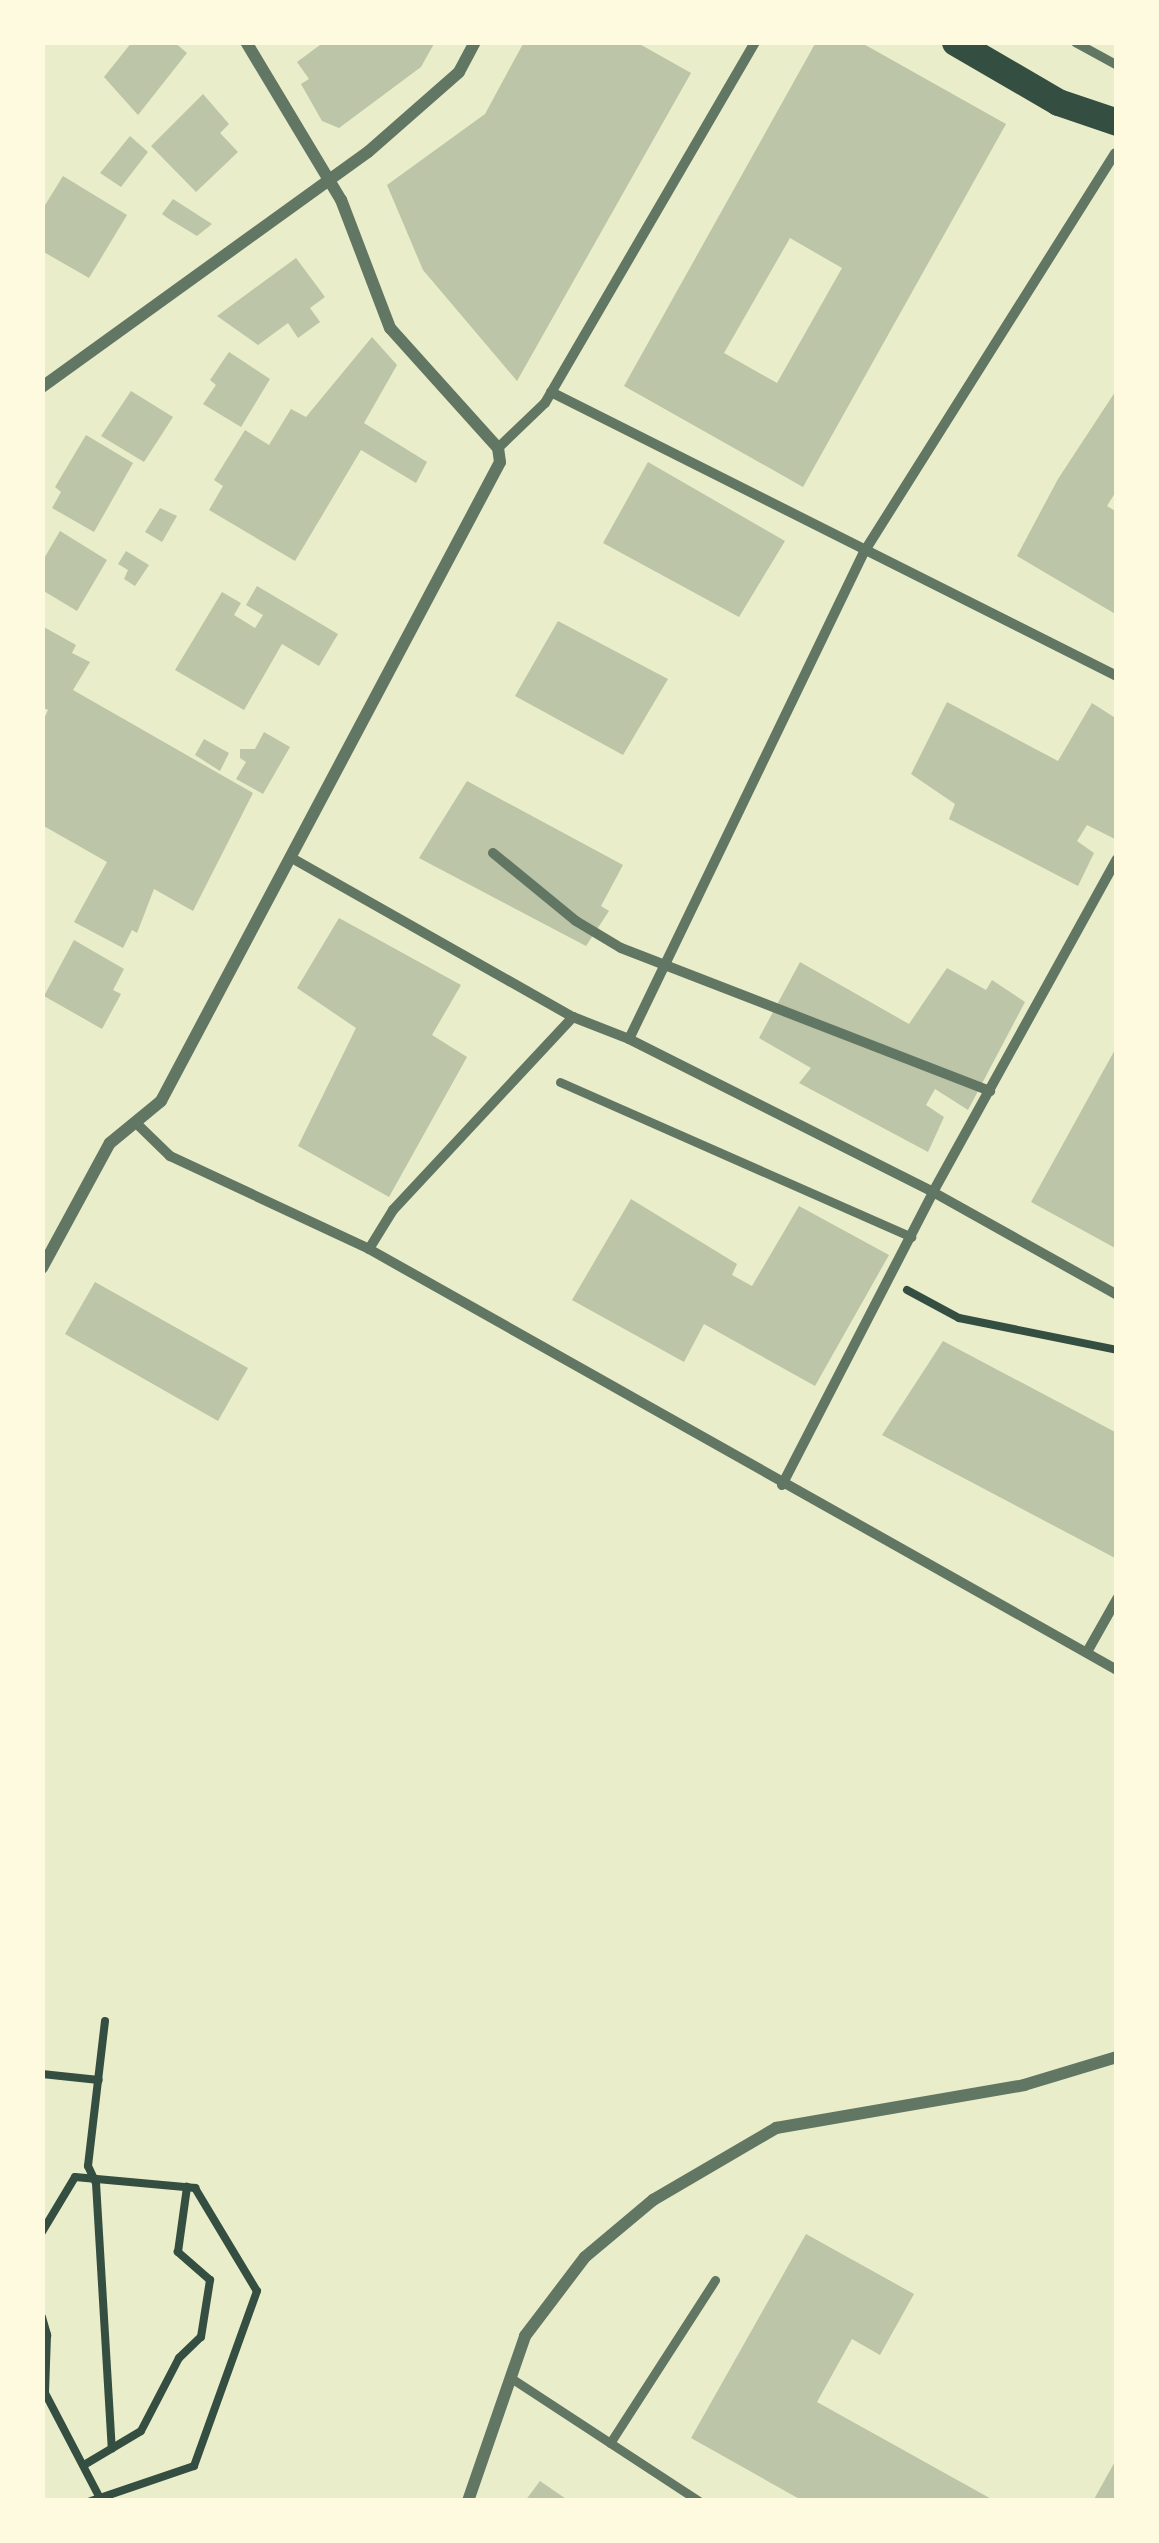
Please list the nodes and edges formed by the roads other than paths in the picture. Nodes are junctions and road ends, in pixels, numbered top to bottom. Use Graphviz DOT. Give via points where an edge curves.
graph roads {
  1 [pos="246,42"];
  2 [pos="476,42"];
  3 [pos="755,42"];
  4 [pos="955,42"];
  5 [pos="1075,42"];
  6 [pos="1117,65"];
  7 [pos="1117,122"];
  8 [pos="1115,154"];
  9 [pos="328,176"];
  10 [pos="42,387"];
  11 [pos="551,392"];
  12 [pos="499,448"];
  13 [pos="864,552"];
  14 [pos="1117,676"];
  15 [pos="493,853"];
  16 [pos="290,857"];
  17 [pos="1117,859"];
  18 [pos="664,964"];
  19 [pos="573,1017"];
  20 [pos="628,1039"];
  21 [pos="560,1082"];
  22 [pos="990,1091"];
  23 [pos="135,1122"];
  24 [pos="933,1192"];
  25 [pos="911,1237"];
  26 [pos="369,1249"];
  27 [pos="42,1268"];
  28 [pos="1117,1295"];
  29 [pos="782,1485"];
  30 [pos="1117,1599"];
  31 [pos="1087,1652"];
  32 [pos="1117,1670"];
  33 [pos="1117,2057"];
  34 [pos="715,2280"];
  35 [pos="511,2378"];
  36 [pos="610,2443"];
  37 [pos="468,2501"];
  38 [pos="699,2501"];
  1 -- 9 [label="street"];
  2 -- 9 [label="street" via="459,72 368,152"];
  3 -- 11 [label="street"];
  4 -- 7 [label="main road" via="1058,101"];
  5 -- 6 [label="lane"];
  8 -- 13 [label="street"];
  9 -- 10 [label="street"];
  9 -- 12 [label="street" via="390,328"];
  11 -- 12 [label="street"];
  11 -- 13 [label="street"];
  12 -- 16 [label="street" via="500,462"];
  13 -- 14 [label="street"];
  13 -- 18 [label="street"];
  15 -- 18 [label="street" via="576,921"];
  16 -- 19 [label="street"];
  16 -- 23 [label="street" via="161,1100"];
  17 -- 22 [label="street"];
  18 -- 20 [label="street"];
  18 -- 22 [label="street"];
  19 -- 20 [label="street"];
  19 -- 26 [label="street" via="393,1210"];
  20 -- 24 [label="street"];
  21 -- 25 [label="lane"];
  22 -- 24 [label="street"];
  23 -- 26 [label="street" via="170,1156"];
  23 -- 27 [label="street" via="110,1143"];
  24 -- 25 [label="street"];
  24 -- 28 [label="street"];
  25 -- 29 [label="street"];
  26 -- 29 [label="street"];
  29 -- 31 [label="street"];
  30 -- 31 [label="street"];
  31 -- 32 [label="street"];
  33 -- 35 [label="street" via="1024,2085 776,2128 653,2200 585,2257 525,2336"];
  34 -- 36 [label="lane"];
  35 -- 36 [label="lane"];
  35 -- 37 [label="street"];
  36 -- 38 [label="lane"];
}
